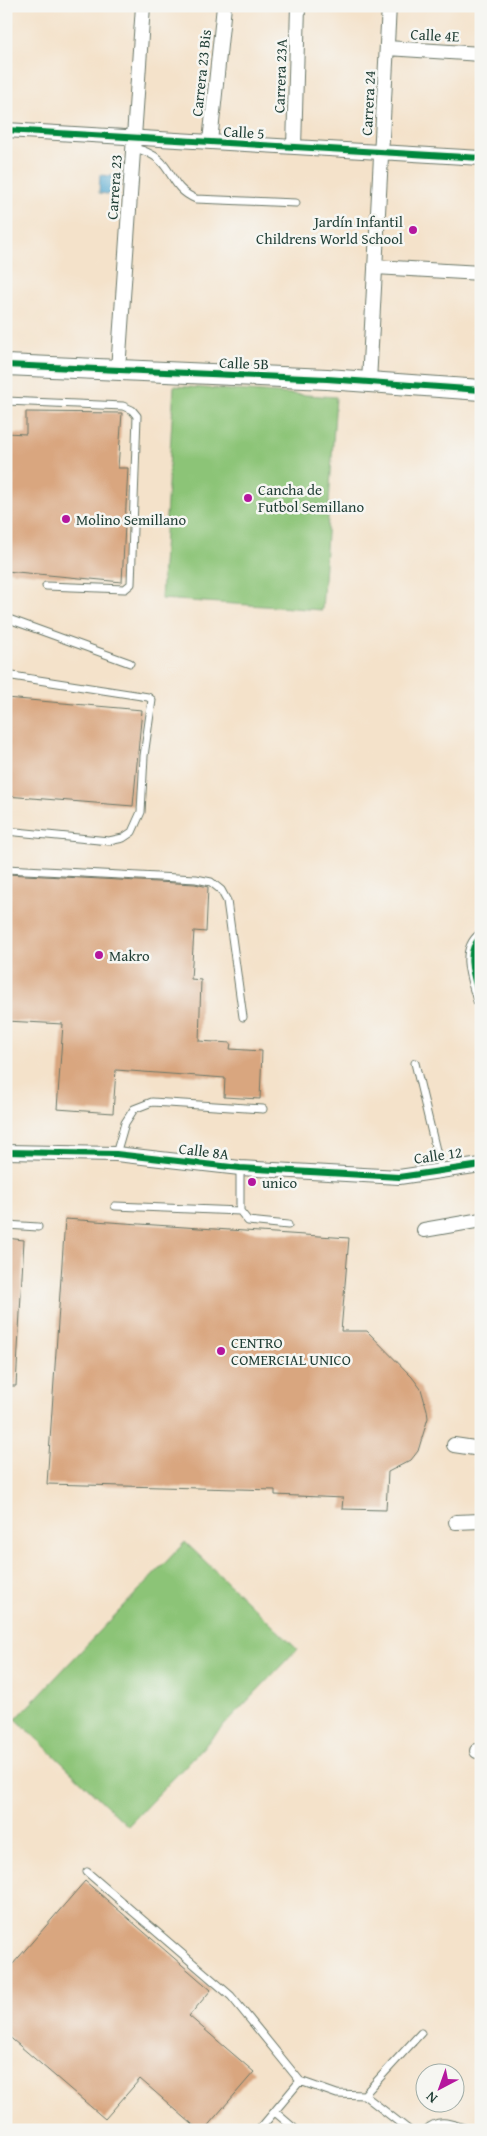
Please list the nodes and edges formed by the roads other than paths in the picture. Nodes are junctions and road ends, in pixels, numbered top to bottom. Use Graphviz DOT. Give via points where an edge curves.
graph roads {
  1 [pos="143,6"];
  2 [pos="224,6"];
  3 [pos="298,6"];
  4 [pos="390,6"];
  5 [pos="387,48"];
  6 [pos="481,54"];
  7 [pos="6,130"];
  8 [pos="210,142"];
  9 [pos="134,143"];
  10 [pos="294,147"];
  11 [pos="381,154"];
  12 [pos="481,158"];
  13 [pos="296,203"];
  14 [pos="375,267"];
  15 [pos="481,273"];
  16 [pos="6,365"];
  17 [pos="118,370"];
  18 [pos="369,382"];
  19 [pos="481,390"];
  20 [pos="6,402"];
  21 [pos="46,586"];
  22 [pos="6,618"];
  23 [pos="130,663"];
  24 [pos="6,675"];
  25 [pos="6,831"];
  26 [pos="6,869"];
  27 [pos="481,937"];
  28 [pos="481,1002"];
  29 [pos="243,1017"];
  30 [pos="415,1063"];
  31 [pos="263,1109"];
  32 [pos="6,1152"];
  33 [pos="116,1154"];
  34 [pos="481,1165"];
  35 [pos="240,1168"];
  36 [pos="440,1171"];
  37 [pos="399,1177"];
  38 [pos="115,1206"];
  39 [pos="240,1211"];
  40 [pos="481,1220"];
  41 [pos="6,1225"];
  42 [pos="288,1225"];
  43 [pos="38,1227"];
  44 [pos="424,1230"];
  45 [pos="454,1445"];
  46 [pos="481,1449"];
  47 [pos="481,1521"];
  48 [pos="456,1522"];
  49 [pos="87,1872"];
  50 [pos="420,2033"];
  51 [pos="300,2081"];
  52 [pos="364,2095"];
  53 [pos="275,2112"];
  54 [pos="259,2130"];
  55 [pos="296,2130"];
  56 [pos="409,2130"];
  57 [pos="426,2130"];
  58 [pos="471,2130"];
  1 -- 9 [label="street, Carrera 23"];
  2 -- 8 [label="street, Carrera 23 Bis"];
  3 -- 10 [label="street, Carrera 23A"];
  4 -- 5 [label="street, Carrera 24"];
  5 -- 6 [label="street, Calle 4E"];
  5 -- 11 [label="street, Carrera 24"];
  7 -- 9 [label="street, Calle 5"];
  8 -- 9 [label="street, Calle 5"];
  8 -- 10 [label="street, Calle 5"];
  9 -- 13 [label="lane" via="157,156 172,174 176,185 196,199"];
  9 -- 17 [label="street, Carrera 23"];
  10 -- 11 [label="street, Calle 5"];
  11 -- 12 [label="street, Calle 5"];
  11 -- 14 [label="street, Carrera 24"];
  14 -- 15 [label="street"];
  14 -- 18 [label="street, Carrera 24"];
  16 -- 17 [label="street, Calle 5B"];
  17 -- 18 [label="street, Calle 5B"];
  18 -- 19 [label="street, Calle 5B"];
  20 -- 21 [label="lane" via="123,406 137,416 131,584 125,589"];
  22 -- 23 [label="lane"];
  24 -- 25 [label="lane" via="152,700 141,812 132,832 110,842"];
  26 -- 29 [label="lane" via="211,882 227,901"];
  27 -- 28 [label="street" via="471,949"];
  30 -- 36 [label="lane"];
  31 -- 33 [label="lane" via="152,1102 134,1109 125,1123"];
  32 -- 33 [label="street, Calle 8A"];
  33 -- 35 [label="street, Calle 8A"];
  34 -- 36 [label="street, Calle 12"];
  35 -- 37 [label="street, Calle 8A"];
  35 -- 39 [label="lane"];
  36 -- 37 [label="street, Calle 12"];
  38 -- 39 [label="lane"];
  39 -- 42 [label="lane" via="248,1221"];
  40 -- 44 [label="street"];
  41 -- 43 [label="lane"];
  45 -- 46 [label="street"];
  47 -- 48 [label="street"];
  49 -- 51 [label="lane" via="231,1996"];
  50 -- 52 [label="lane"];
  51 -- 52 [label="lane" via="337,2094"];
  51 -- 53 [label="lane"];
  52 -- 56 [label="lane"];
  53 -- 54 [label="lane"];
  53 -- 55 [label="lane"];
  57 -- 58 [label="lane" via="433,2123 440,2122"];
}
